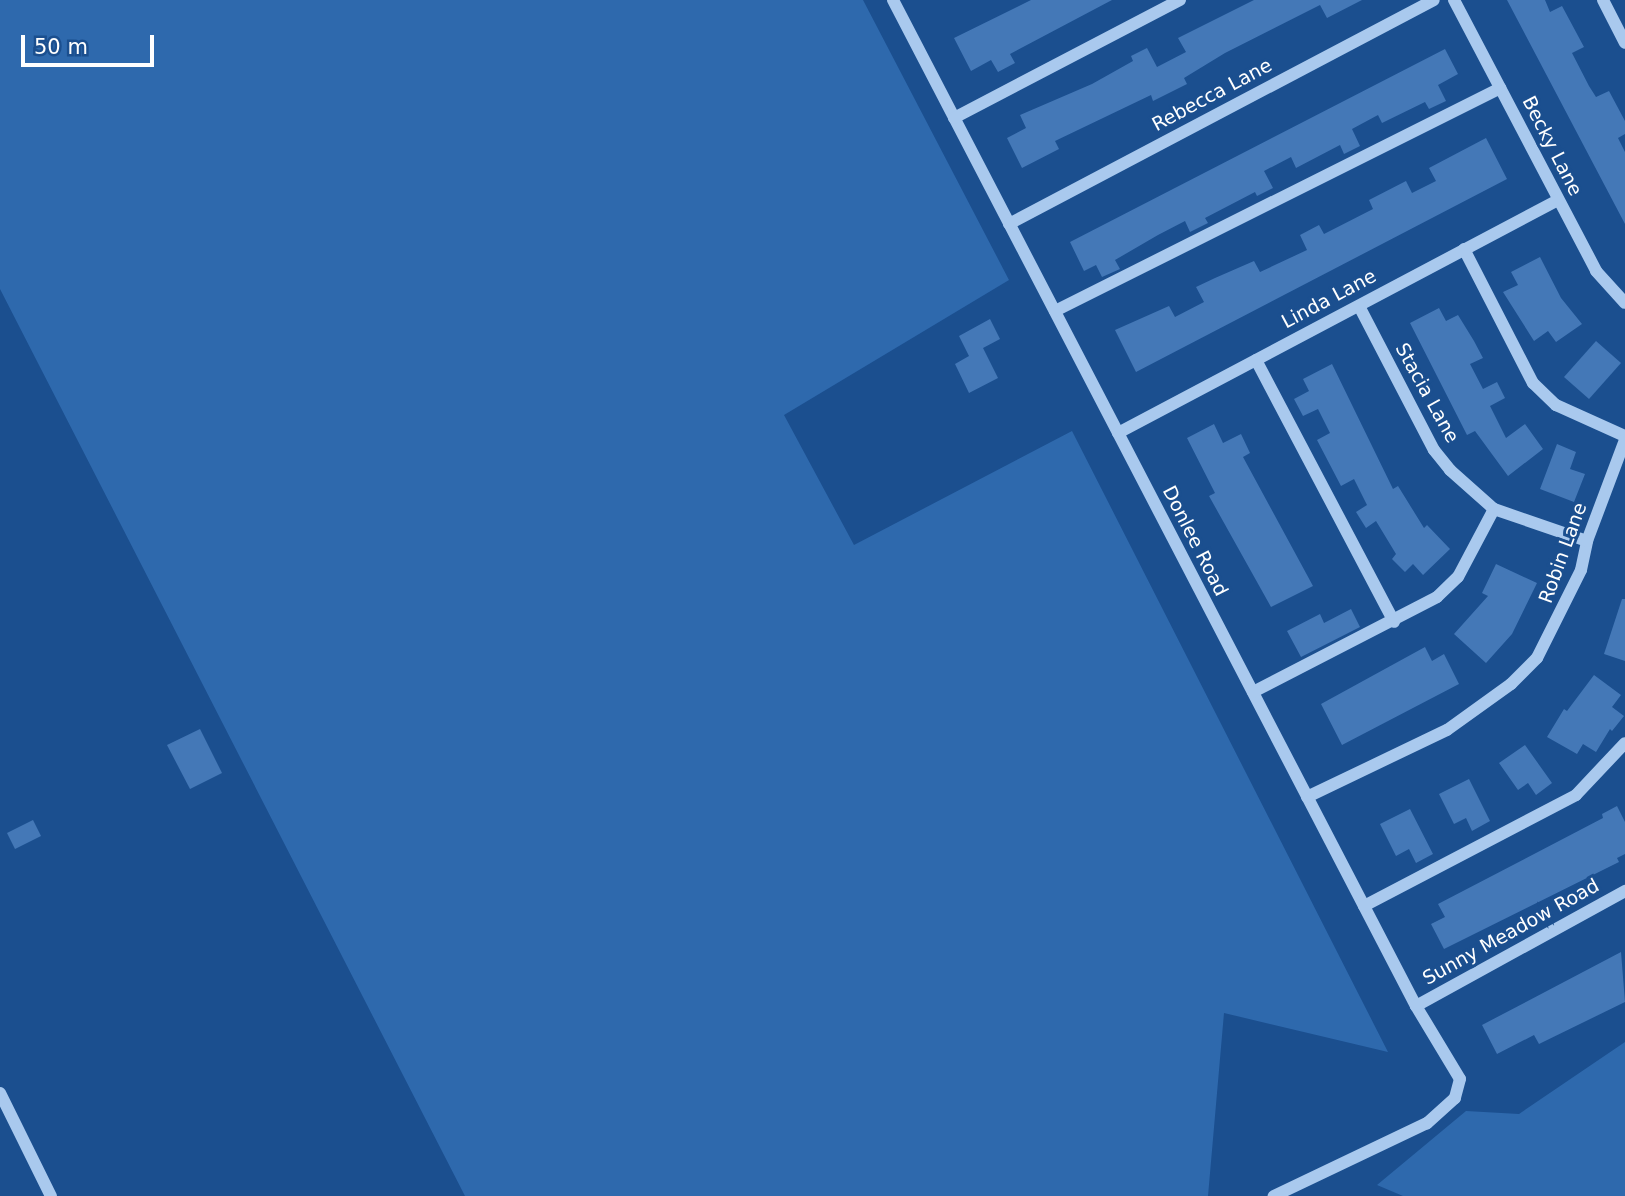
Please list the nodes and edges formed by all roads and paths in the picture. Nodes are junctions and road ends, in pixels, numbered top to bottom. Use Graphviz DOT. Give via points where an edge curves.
graph roads {
  1 [pos="1180,0"];
  2 [pos="1433,0"];
  3 [pos="1454,0"];
  4 [pos="1603,0"];
  5 [pos="895,1"];
  6 [pos="1625,43"];
  7 [pos="1500,88"];
  8 [pos="954,118"];
  9 [pos="1558,200"];
  10 [pos="1009,224"];
  11 [pos="1464,249"];
  12 [pos="1625,303"];
  13 [pos="1359,306"];
  14 [pos="1055,312"];
  15 [pos="1256,360"];
  16 [pos="1118,433"];
  17 [pos="1625,438"];
  18 [pos="1494,509"];
  19 [pos="1587,541"];
  20 [pos="1394,622"];
  21 [pos="1252,692"];
  22 [pos="1625,743"];
  23 [pos="1307,797"];
  24 [pos="1625,891"];
  25 [pos="1363,906"];
  26 [pos="1416,1006"];
  27 [pos="0,1093"];
  28 [pos="51,1196"];
  29 [pos="1274,1196"];
  1 -- 8 [label="street"];
  2 -- 10 [label="street, Rebecca Lane"];
  3 -- 7 [label="street, Becky Lane"];
  4 -- 6 [label="street"];
  5 -- 8 [label="street, Donlee Road"];
  7 -- 9 [label="street, Becky Lane"];
  7 -- 14 [label="street"];
  8 -- 10 [label="street, Donlee Road"];
  9 -- 11 [label="street, Linda Lane"];
  9 -- 12 [label="street, Becky Lane" via="1596,271"];
  10 -- 14 [label="street, Donlee Road"];
  11 -- 13 [label="street, Linda Lane"];
  11 -- 17 [label="street" via="1533,383 1556,405"];
  13 -- 15 [label="street, Linda Lane"];
  13 -- 18 [label="street, Stacia Lane" via="1434,450"];
  14 -- 16 [label="street, Donlee Road"];
  15 -- 16 [label="street, Linda Lane"];
  15 -- 20 [label="street"];
  16 -- 21 [label="street, Donlee Road"];
  17 -- 19 [label="street, Robin Lane"];
  18 -- 19 [label="street, Stacia Lane"];
  18 -- 20 [label="street" via="1458,577 1437,597"];
  19 -- 23 [label="street, Robin Lane" via="1581,570 1555,628 1536,658 1511,684 1447,730"];
  20 -- 21 [label="street"];
  21 -- 23 [label="street, Donlee Road"];
  22 -- 25 [label="street" via="1576,795"];
  23 -- 25 [label="street, Donlee Road"];
  24 -- 26 [label="street, Sunny Meadow Road"];
  25 -- 26 [label="street, Donlee Road"];
  26 -- 29 [label="street, Donlee Road" via="1460,1079 1455,1098 1427,1123"];
  27 -- 28 [label="street"];
}
